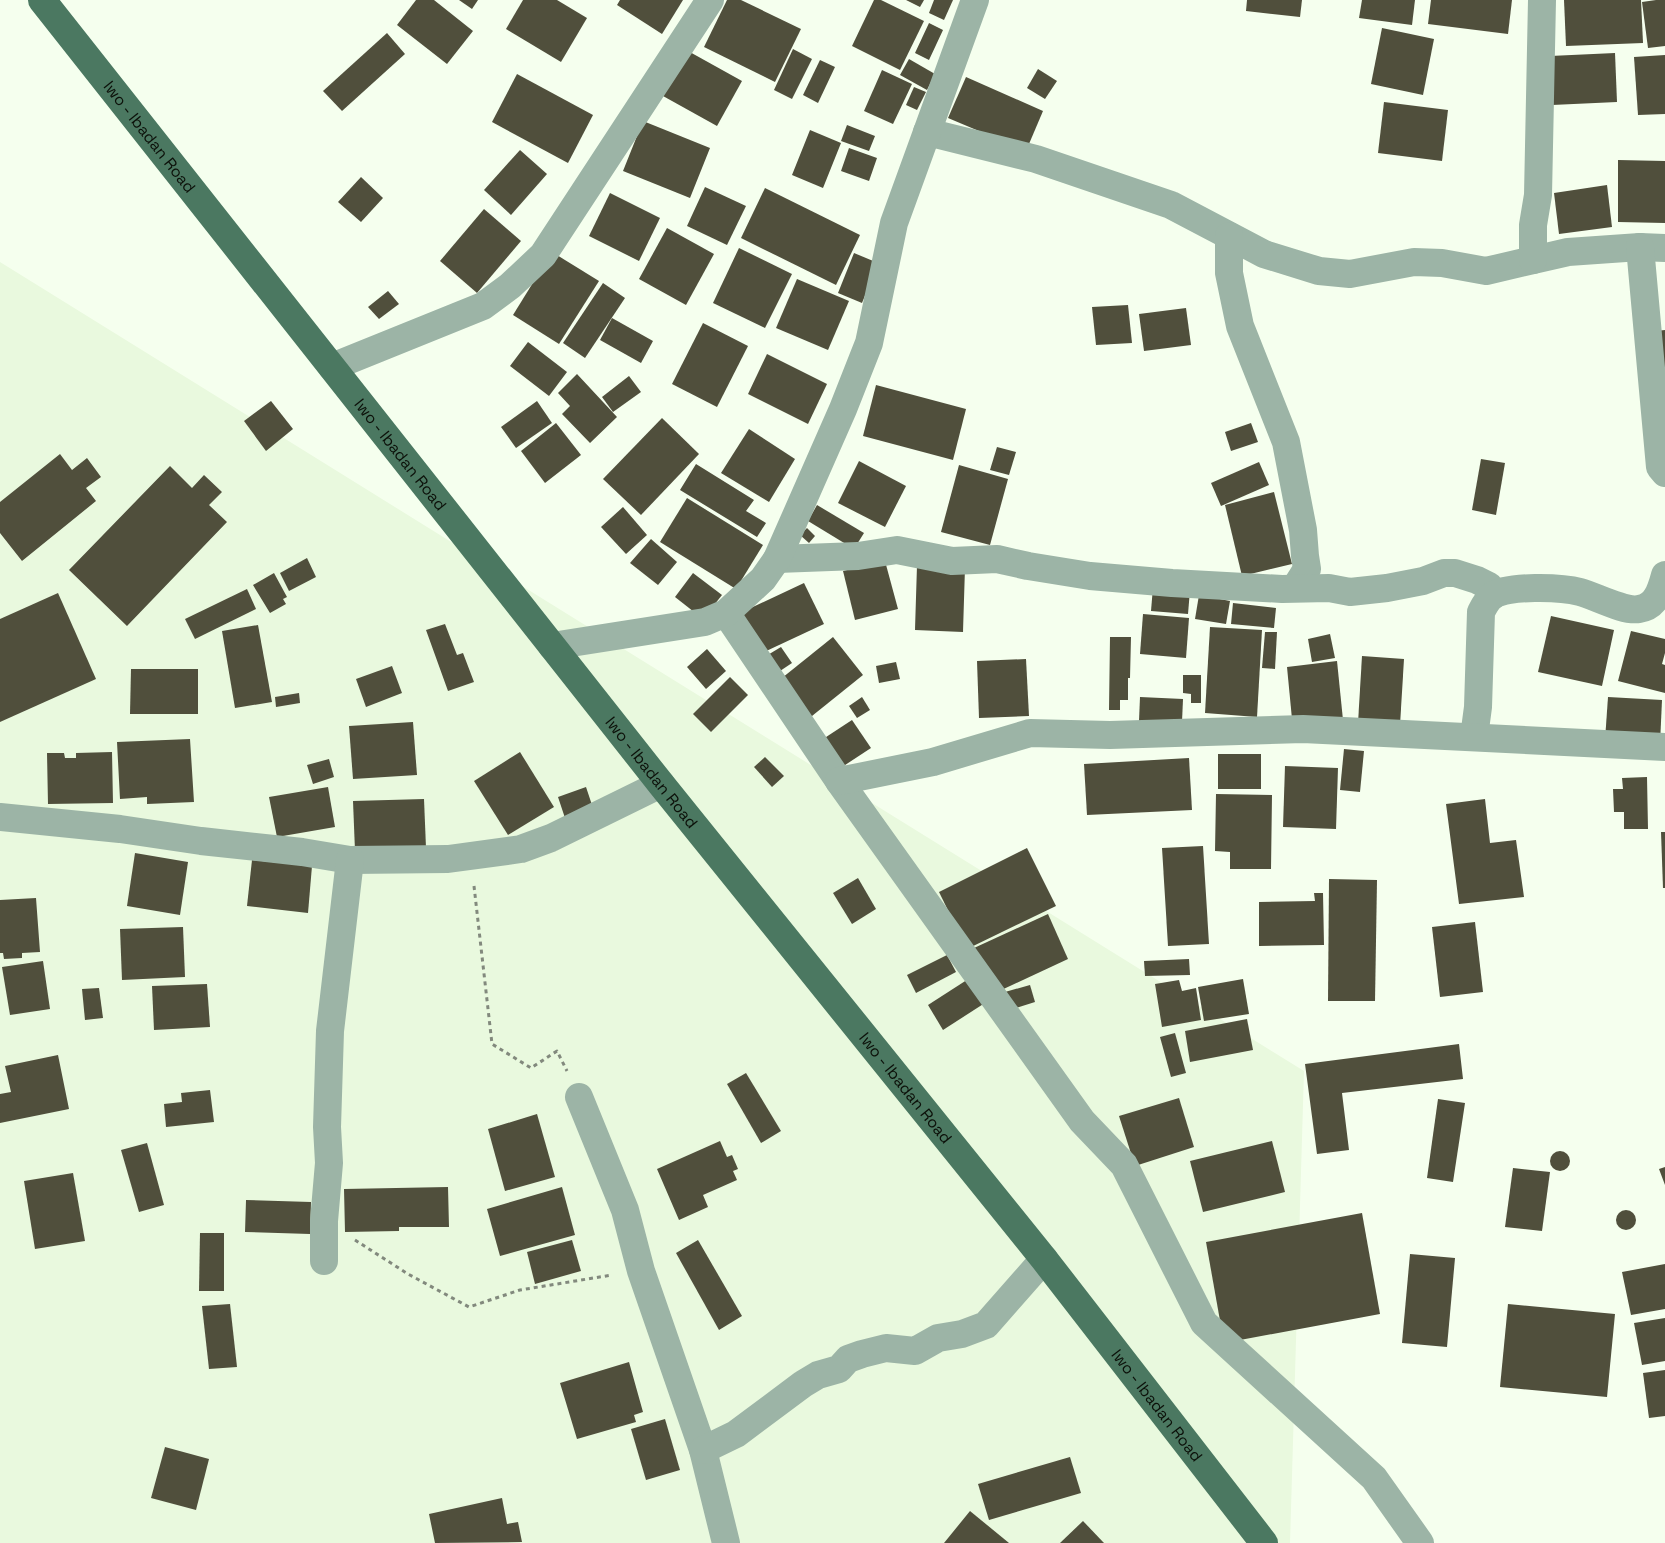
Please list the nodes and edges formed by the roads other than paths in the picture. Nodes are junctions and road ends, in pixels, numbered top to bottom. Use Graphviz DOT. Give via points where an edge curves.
graph roads {
  1 [pos="42,0"];
  2 [pos="710,0"];
  3 [pos="975,0"];
  4 [pos="1542,0"];
  5 [pos="927,132"];
  6 [pos="1229,236"];
  7 [pos="1652,247"];
  8 [pos="1533,260"];
  9 [pos="332,367"];
  10 [pos="1665,473"];
  11 [pos="777,559"];
  12 [pos="1665,575"];
  13 [pos="1295,588"];
  14 [pos="1494,595"];
  15 [pos="726,612"];
  16 [pos="552,646"];
  17 [pos="1474,737"];
  18 [pos="1665,747"];
  19 [pos="838,781"];
  20 [pos="661,784"];
  21 [pos="0,817"];
  22 [pos="350,860"];
  23 [pos="579,1097"];
  24 [pos="1044,1259"];
  25 [pos="324,1261"];
  26 [pos="703,1450"];
  27 [pos="726,1543"];
  28 [pos="1264,1543"];
  29 [pos="1420,1543"];
  1 -- 9 [label="main road, Iwo - Ibadan Road"];
  2 -- 9 [label="street" via="543,255 483,306"];
  3 -- 5 [label="street"];
  4 -- 8 [label="street" via="1538,195"];
  5 -- 6 [label="street" via="1036,159 1171,205"];
  5 -- 11 [label="street" via="894,223 869,343"];
  6 -- 8 [label="street" via="1273,257 1319,271 1350,274 1414,262 1486,271"];
  6 -- 13 [label="street" via="1228,273 1240,326 1286,442 1297,496 1307,569"];
  7 -- 8 [label="street" via="1568,252"];
  7 -- 10 [label="street" via="1660,467"];
  9 -- 16 [label="main road, Iwo - Ibadan Road"];
  11 -- 13 [label="street" via="858,556 897,550 952,561 998,559 1090,576"];
  11 -- 15 [label="street" via="763,579"];
  12 -- 14 [label="street" via="1662,588 1652,604 1638,610 1579,592 1548,587 1507,590"];
  13 -- 14 [label="street" via="1350,592 1388,588 1455,573 1488,586"];
  14 -- 17 [label="street" via="1481,612"];
  15 -- 16 [label="street" via="705,622"];
  15 -- 19 [label="street"];
  16 -- 20 [label="main road, Iwo - Ibadan Road"];
  17 -- 18 [label="street"];
  17 -- 19 [label="street" via="1303,729 1110,735 1030,733 933,762"];
  19 -- 29 [label="street" via="1082,1121 1124,1165 1204,1323 1374,1478"];
  20 -- 22 [label="street" via="551,838 521,849 448,858"];
  20 -- 24 [label="main road, Iwo - Ibadan Road"];
  21 -- 22 [label="street" via="120,829"];
  22 -- 25 [label="street" via="330,1031"];
  23 -- 26 [label="street" via="625,1210 641,1271"];
  24 -- 26 [label="street" via="986,1325 938,1338 914,1351 886,1348 848,1359 839,1369 818,1375 804,1384 736,1434"];
  24 -- 28 [label="main road, Iwo - Ibadan Road"];
  26 -- 27 [label="street"];
}
